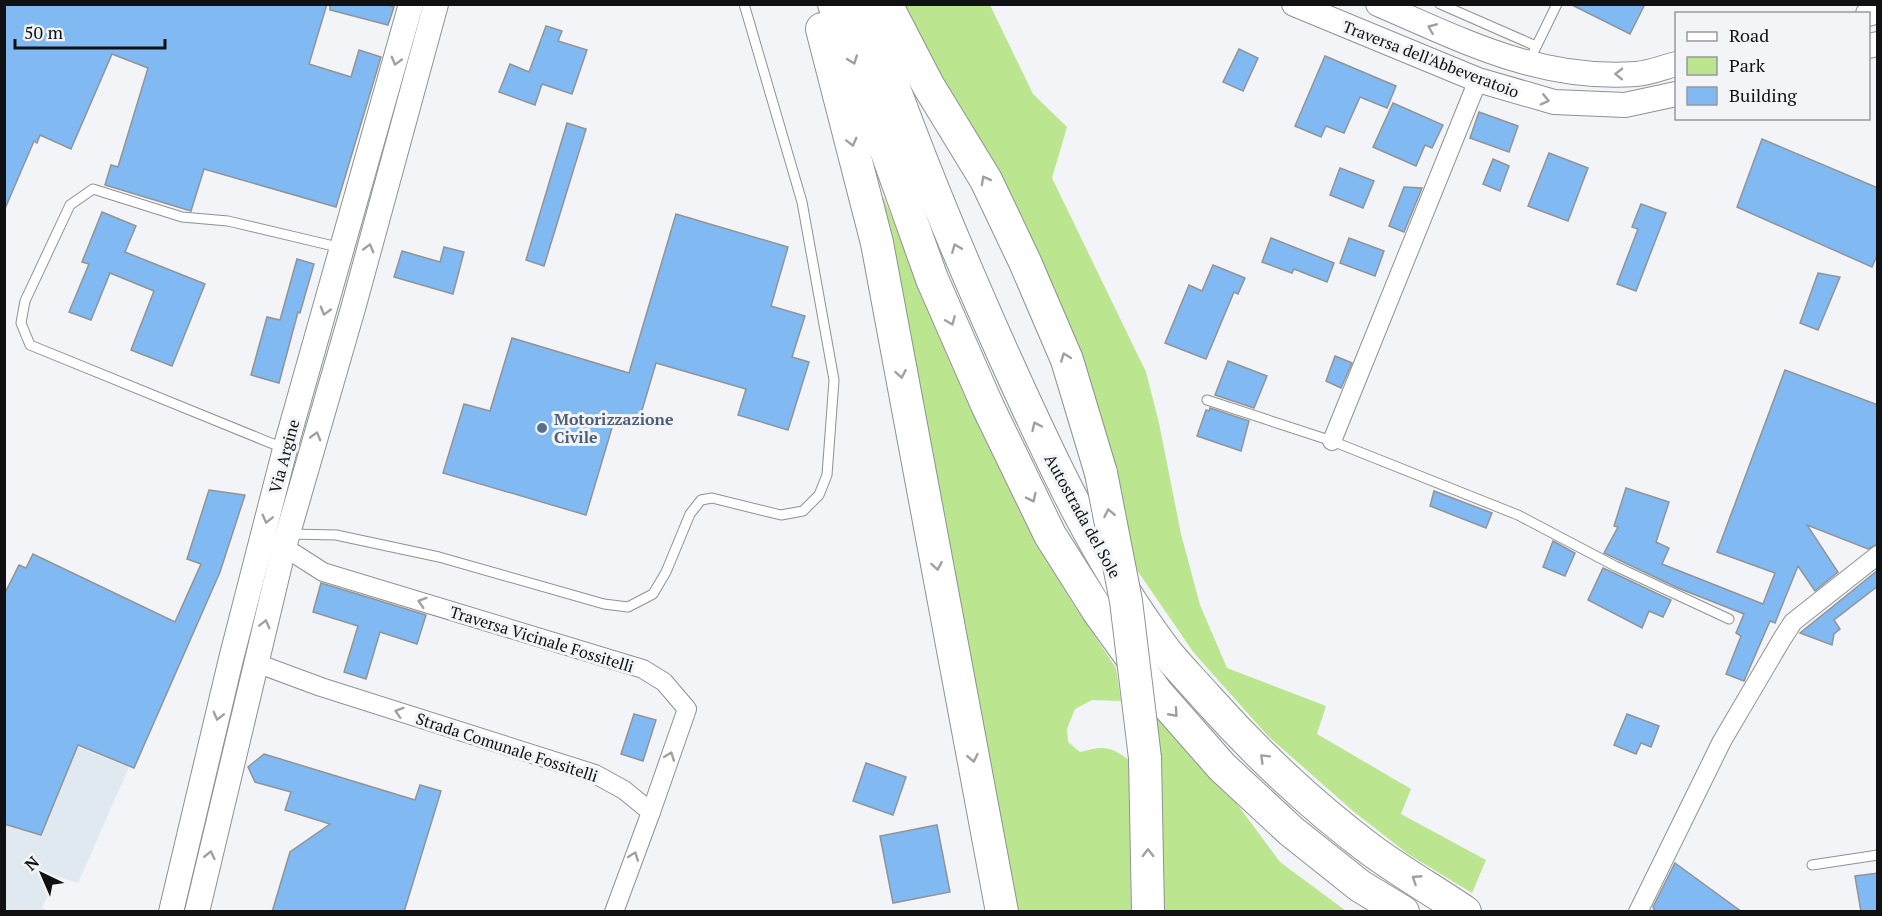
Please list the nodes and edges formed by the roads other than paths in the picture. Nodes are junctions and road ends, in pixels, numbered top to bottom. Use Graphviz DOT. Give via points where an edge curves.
graph roads {
  1 [pos="411,4"];
  2 [pos="436,4"];
  3 [pos="744,4"];
  4 [pos="816,4"];
  5 [pos="834,4"];
  6 [pos="865,4"];
  7 [pos="886,4"];
  8 [pos="1294,4"];
  9 [pos="1378,4"];
  10 [pos="1440,4"];
  11 [pos="1557,4"];
  12 [pos="1532,55"];
  13 [pos="1675,65"];
  14 [pos="1478,80"];
  15 [pos="1675,94"];
  16 [pos="344,248"];
  17 [pos="1207,400"];
  18 [pos="1332,441"];
  19 [pos="285,449"];
  20 [pos="286,540"];
  21 [pos="1878,555"];
  22 [pos="1728,619"];
  23 [pos="256,663"];
  24 [pos="651,812"];
  25 [pos="1878,855"];
  26 [pos="1812,865"];
  27 [pos="171,912"];
  28 [pos="196,912"];
  29 [pos="614,912"];
  30 [pos="1002,912"];
  31 [pos="1149,912"];
  32 [pos="1402,912"];
  33 [pos="1465,912"];
  34 [pos="1638,912"];
  1 -- 16 [label="street, Via Argine, one-way"];
  20 -- 2 [label="street, Via Argine, one-way"];
  3 -- 20 [label="lane" via="802,202 834,380 827,475 819,495 803,511 782,515 712,498 701,500 690,514 653,594 628,607 439,557 336,535"];
  4 -- 30 [label="highway, one-way" via="877,243"];
  5 -- 32 [label="highway, Autostrada del Sole, one-way" via="932,279 1050,535 1157,693 1222,766 1291,831 1360,886"];
  33 -- 6 [label="highway, Autostrada del Sole, one-way" via="1372,851 1297,790 1233,727 1167,652 1113,574 1068,496 967,274 925,173"];
  31 -- 7 [label="highway, one-way, bridge" via="1145,758 1126,601 1101,473 1067,360 1025,262 986,180 928,85"];
  8 -- 14 [label="street, Traversa dell'Abbeveratoio"];
  12 -- 9 [label="street, Traversa dell'Abbeveratoio, one-way" via="1470,44"];
  10 -- 12 [label="lane"];
  11 -- 12 [label="lane"];
  13 -- 12 [label="street, Traversa dell'Abbeveratoio, one-way" via="1638,74 1574,73"];
  14 -- 15 [label="street, Traversa dell'Abbeveratoio, one-way" via="1554,102 1625,105"];
  14 -- 18 [label="street"];
  16 -- 19 [label="street, Via Argine, one-way"];
  16 -- 19 [label="lane" via="228,221 182,217 93,189 70,205 25,302 21,323 30,345"];
  17 -- 18 [label="lane"];
  18 -- 22 [label="lane" via="1518,515"];
  19 -- 27 [label="street, Via Argine, one-way"];
  23 -- 20 [label="street, Via Argine, one-way"];
  24 -- 20 [label="street, Traversa Vicinale Fossitelli, one-way" via="687,709 664,682 643,669 323,572"];
  21 -- 34 [label="street" via="1793,622 1722,741"];
  24 -- 23 [label="street, Strada Comunale Fossitelli, one-way" via="624,790 595,774"];
  28 -- 23 [label="street, Via Argine, one-way"];
  29 -- 24 [label="street, one-way"];
  25 -- 26 [label="lane"];
}
